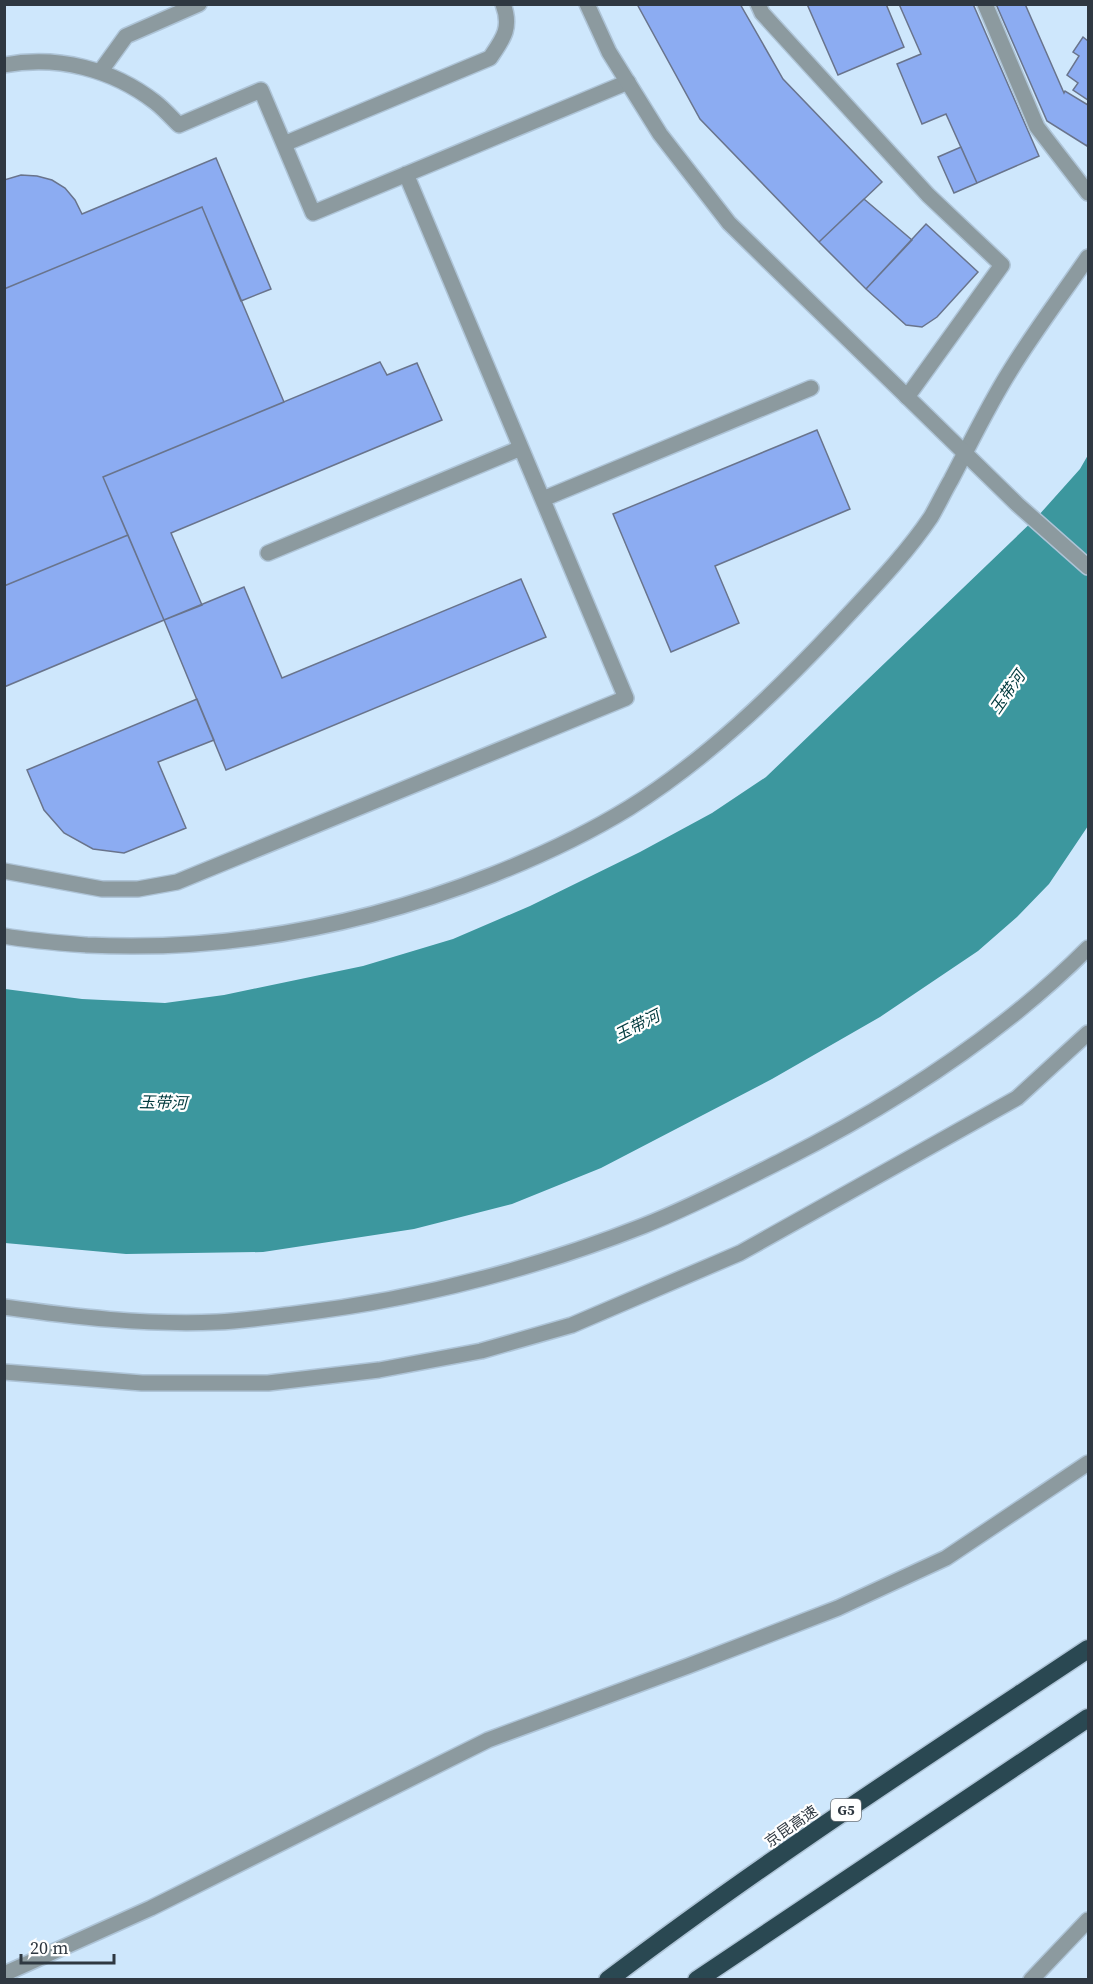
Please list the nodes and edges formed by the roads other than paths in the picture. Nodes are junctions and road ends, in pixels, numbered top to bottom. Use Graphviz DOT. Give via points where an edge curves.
graph roads {
  1 [pos="199,4"];
  2 [pos="503,4"];
  3 [pos="586,4"];
  4 [pos="758,4"];
  5 [pos="985,4"];
  6 [pos="4,65"];
  7 [pos="100,72"];
  8 [pos="628,82"];
  9 [pos="284,144"];
  10 [pos="406,174"];
  11 [pos="1089,193"];
  12 [pos="1089,257"];
  13 [pos="812,388"];
  14 [pos="907,397"];
  15 [pos="521,448"];
  16 [pos="965,453"];
  17 [pos="543,500"];
  18 [pos="268,553"];
  19 [pos="1089,567"];
  20 [pos="4,870"];
  21 [pos="4,936"];
  22 [pos="1089,948"];
  23 [pos="1089,1033"];
  24 [pos="4,1307"];
  25 [pos="4,1372"];
  26 [pos="1089,1463"];
  27 [pos="1089,1648"];
  28 [pos="1089,1718"];
  29 [pos="1089,1920"];
  30 [pos="4,1974"];
  31 [pos="608,1980"];
  32 [pos="697,1980"];
  33 [pos="1031,1980"];
  1 -- 7 [label="street" via="126,36"];
  2 -- 9 [label="street" via="508,17 504,39 489,58"];
  3 -- 8 [label="street"];
  4 -- 14 [label="street" via="927,195 1002,265"];
  5 -- 11 [label="street" via="1037,127"];
  6 -- 7 [label="street" via="45,61"];
  7 -- 9 [label="street" via="156,103 179,125 261,90"];
  8 -- 10 [label="street"];
  8 -- 14 [label="street" via="660,134 729,223"];
  9 -- 10 [label="street" via="313,213"];
  10 -- 15 [label="street"];
  12 -- 16 [label="street" via="1010,371"];
  13 -- 17 [label="street"];
  14 -- 16 [label="street"];
  15 -- 17 [label="street"];
  15 -- 18 [label="street"];
  16 -- 19 [label="street"];
  16 -- 21 [label="street" via="931,516 885,575 805,661 685,769 584,835 448,892 379,913 268,937 212,944 122,946"];
  17 -- 20 [label="street" via="626,698 177,882 138,889 102,889"];
  22 -- 24 [label="street" via="1004,1023 927,1077 819,1142 645,1226 555,1258 419,1294 220,1322 148,1323"];
  23 -- 25 [label="street" via="1017,1098 740,1253 572,1325 481,1352 379,1370 268,1383 142,1383"];
  26 -- 30 [label="street" via="946,1558 838,1608 488,1740 151,1908"];
  27 -- 31 [label="highway, 京昆高速 / G5" via="852,1806"];
  28 -- 32 [label="highway"];
  29 -- 33 [label="street"];
}
